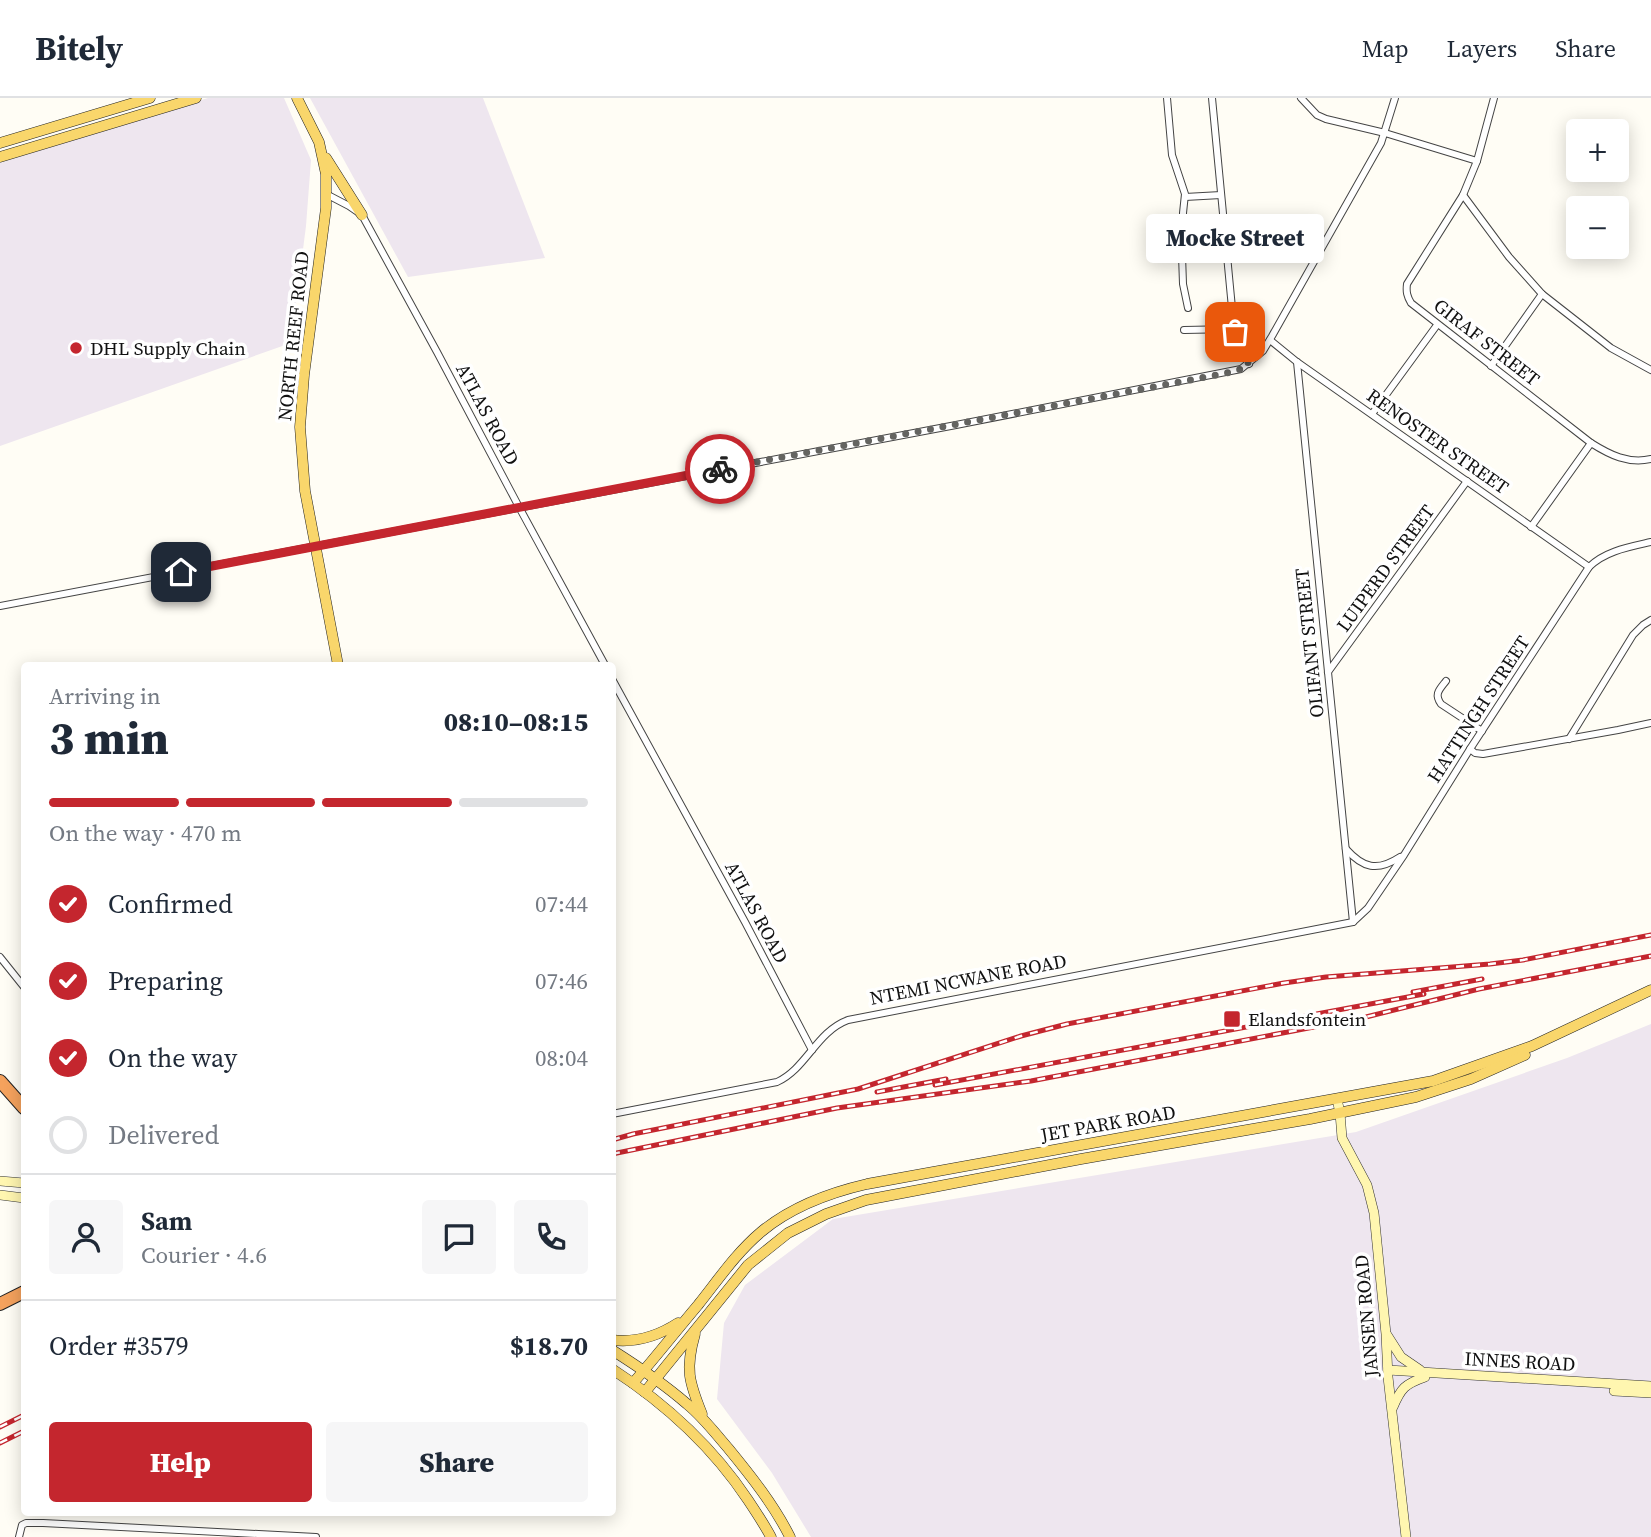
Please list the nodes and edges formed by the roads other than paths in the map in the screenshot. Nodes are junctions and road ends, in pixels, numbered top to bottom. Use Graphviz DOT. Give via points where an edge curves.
graph roads {
  1 [pos="150,98"];
  2 [pos="196,98"];
  3 [pos="297,98"];
  4 [pos="1167,98"];
  5 [pos="1212,98"];
  6 [pos="1301,98"];
  7 [pos="1395,98"];
  8 [pos="1494,98"];
  9 [pos="1385,133"];
  10 [pos="0,143"];
  11 [pos="322,152"];
  12 [pos="0,157"];
  13 [pos="1477,160"];
  14 [pos="326,194"];
  15 [pos="1222,195"];
  16 [pos="1463,195"];
  17 [pos="1185,197"];
  18 [pos="362,215"];
  19 [pos="1542,294"];
  20 [pos="1188,308"];
  21 [pos="1437,324"];
  22 [pos="1234,329"];
  23 [pos="1184,330"];
  24 [pos="1270,340"];
  25 [pos="1297,362"];
  26 [pos="1249,364"];
  27 [pos="1491,366"];
  28 [pos="1651,370"];
  29 [pos="1372,414"];
  30 [pos="1591,443"];
  31 [pos="1651,459"];
  32 [pos="1467,481"];
  33 [pos="519,507"];
  34 [pos="1531,527"];
  35 [pos="1651,542"];
  36 [pos="316,547"];
  37 [pos="1589,567"];
  38 [pos="0,606"];
  39 [pos="1651,620"];
  40 [pos="337,662"];
  41 [pos="603,662"];
  42 [pos="1328,673"];
  43 [pos="1446,681"];
  44 [pos="616,685"];
  45 [pos="1651,723"];
  46 [pos="1482,731"];
  47 [pos="1569,739"];
  48 [pos="1470,749"];
  49 [pos="1344,848"];
  50 [pos="1404,855"];
  51 [pos="1353,922"];
  52 [pos="0,957"];
  53 [pos="21,983"];
  54 [pos="1651,990"];
  55 [pos="1651,996"];
  56 [pos="811,1050"];
  57 [pos="0,1081"];
  58 [pos="1337,1099"];
  59 [pos="21,1105"];
  60 [pos="616,1113"];
  61 [pos="1340,1113"];
  62 [pos="0,1181"];
  63 [pos="21,1183"];
  64 [pos="0,1195"];
  65 [pos="21,1198"];
  66 [pos="21,1294"];
  67 [pos="0,1304"];
  68 [pos="687,1317"];
  69 [pos="698,1327"];
  70 [pos="1386,1334"];
  71 [pos="616,1340"];
  72 [pos="616,1352"];
  73 [pos="644,1370"];
  74 [pos="616,1372"];
  75 [pos="1388,1373"];
  76 [pos="1425,1375"];
  77 [pos="656,1379"];
  78 [pos="633,1383"];
  79 [pos="1651,1386"];
  80 [pos="645,1392"];
  81 [pos="1651,1393"];
  82 [pos="1392,1408"];
  83 [pos="704,1420"];
  84 [pos="19,1537"];
  85 [pos="316,1537"];
  86 [pos="771,1537"];
  87 [pos="790,1537"];
  88 [pos="1406,1537"];
  1 -- 10 [label="main road"];
  2 -- 12 [label="main road"];
  3 -- 11 [label="main road, NORTH REEF ROAD"];
  4 -- 17 [label="street" via="1172,155"];
  5 -- 15 [label="street"];
  6 -- 9 [label="street" via="1326,119"];
  7 -- 9 [label="street"];
  8 -- 13 [label="street, GIRAF STREET"];
  9 -- 13 [label="street"];
  9 -- 24 [label="street"];
  11 -- 14 [label="main road, NORTH REEF ROAD"];
  11 -- 18 [label="main road"];
  13 -- 16 [label="street, GIRAF STREET"];
  14 -- 18 [label="street"];
  14 -- 36 [label="main road, NORTH REEF ROAD" via="300,427 305,491"];
  15 -- 17 [label="street"];
  15 -- 22 [label="street"];
  16 -- 19 [label="street"];
  16 -- 21 [label="street, GIRAF STREET" via="1407,284 1411,303"];
  17 -- 20 [label="street" via="1182,255"];
  18 -- 33 [label="street, ATLAS ROAD"];
  19 -- 27 [label="street"];
  19 -- 28 [label="street" via="1611,348"];
  21 -- 27 [label="street, GIRAF STREET"];
  21 -- 29 [label="street"];
  22 -- 23 [label="street"];
  22 -- 26 [label="street"];
  24 -- 25 [label="street, RENOSTER STREET"];
  24 -- 26 [label="street"];
  25 -- 29 [label="street, RENOSTER STREET"];
  25 -- 42 [label="street, OLIFANT STREET"];
  26 -- 33 [label="street" via="1232,372"];
  27 -- 30 [label="street, GIRAF STREET"];
  29 -- 32 [label="street, RENOSTER STREET"];
  30 -- 31 [label="street, GIRAF STREET" via="1625,460"];
  30 -- 34 [label="street"];
  32 -- 34 [label="street, RENOSTER STREET"];
  32 -- 42 [label="street, LUIPERD STREET"];
  33 -- 36 [label="street"];
  33 -- 41 [label="street, ATLAS ROAD"];
  34 -- 37 [label="street, RENOSTER STREET"];
  35 -- 37 [label="street, HATTINGH STREET" via="1600,557"];
  36 -- 38 [label="street"];
  36 -- 40 [label="main road, NORTH REEF ROAD"];
  37 -- 46 [label="street, HATTINGH STREET"];
  39 -- 47 [label="street" via="1633,635"];
  42 -- 49 [label="street, OLIFANT STREET"];
  43 -- 46 [label="street" via="1436,697 1441,704"];
  44 -- 56 [label="street, ATLAS ROAD"];
  45 -- 47 [label="street"];
  46 -- 48 [label="street, HATTINGH STREET"];
  47 -- 48 [label="street" via="1483,754"];
  48 -- 50 [label="street, HATTINGH STREET"];
  49 -- 50 [label="street" via="1369,866 1386,865"];
  49 -- 51 [label="street, OLIFANT STREET"];
  50 -- 51 [label="street, HATTINGH STREET"];
  51 -- 56 [label="street, NTEMI NCWANE ROAD" via="848,1020 828,1031"];
  52 -- 53 [label="street"];
  54 -- 58 [label="main road, JET PARK ROAD" via="1532,1046 1452,1075"];
  55 -- 61 [label="main road, JET PARK ROAD" via="1471,1079 1416,1097"];
  56 -- 60 [label="street, NTEMI NCWANE ROAD" via="777,1082"];
  57 -- 59 [label="highway"];
  58 -- 61 [label="street, JANSEN ROAD"];
  58 -- 68 [label="main road, JET PARK ROAD" via="835,1192 763,1230"];
  61 -- 69 [label="main road, JET PARK ROAD" via="848,1205 808,1222 765,1250"];
  61 -- 70 [label="street, JANSEN ROAD" via="1344,1145 1367,1185 1372,1204"];
  62 -- 63 [label="street"];
  64 -- 65 [label="street"];
  66 -- 67 [label="highway"];
  68 -- 71 [label="main road" via="649,1337"];
  68 -- 73 [label="main road, JET PARK ROAD"];
  69 -- 77 [label="main road, JET PARK ROAD"];
  69 -- 83 [label="main road" via="689,1376"];
  70 -- 75 [label="street, JANSEN ROAD"];
  70 -- 76 [label="street" via="1401,1357"];
  72 -- 73 [label="main road"];
  73 -- 77 [label="main road"];
  73 -- 78 [label="main road, JET PARK ROAD"];
  74 -- 78 [label="main road"];
  75 -- 76 [label="street, INNES ROAD"];
  75 -- 82 [label="street, JANSEN ROAD"];
  76 -- 79 [label="street, INNES ROAD"];
  76 -- 81 [label="street, INNES ROAD"];
  76 -- 82 [label="street" via="1409,1383"];
  77 -- 80 [label="main road, JET PARK ROAD"];
  77 -- 83 [label="main road"];
  78 -- 80 [label="main road"];
  80 -- 86 [label="main road" via="705,1444"];
  82 -- 88 [label="street, JANSEN ROAD"];
  83 -- 87 [label="main road" via="751,1476"];
  84 -- 85 [label="street" via="26,1523"];
}
